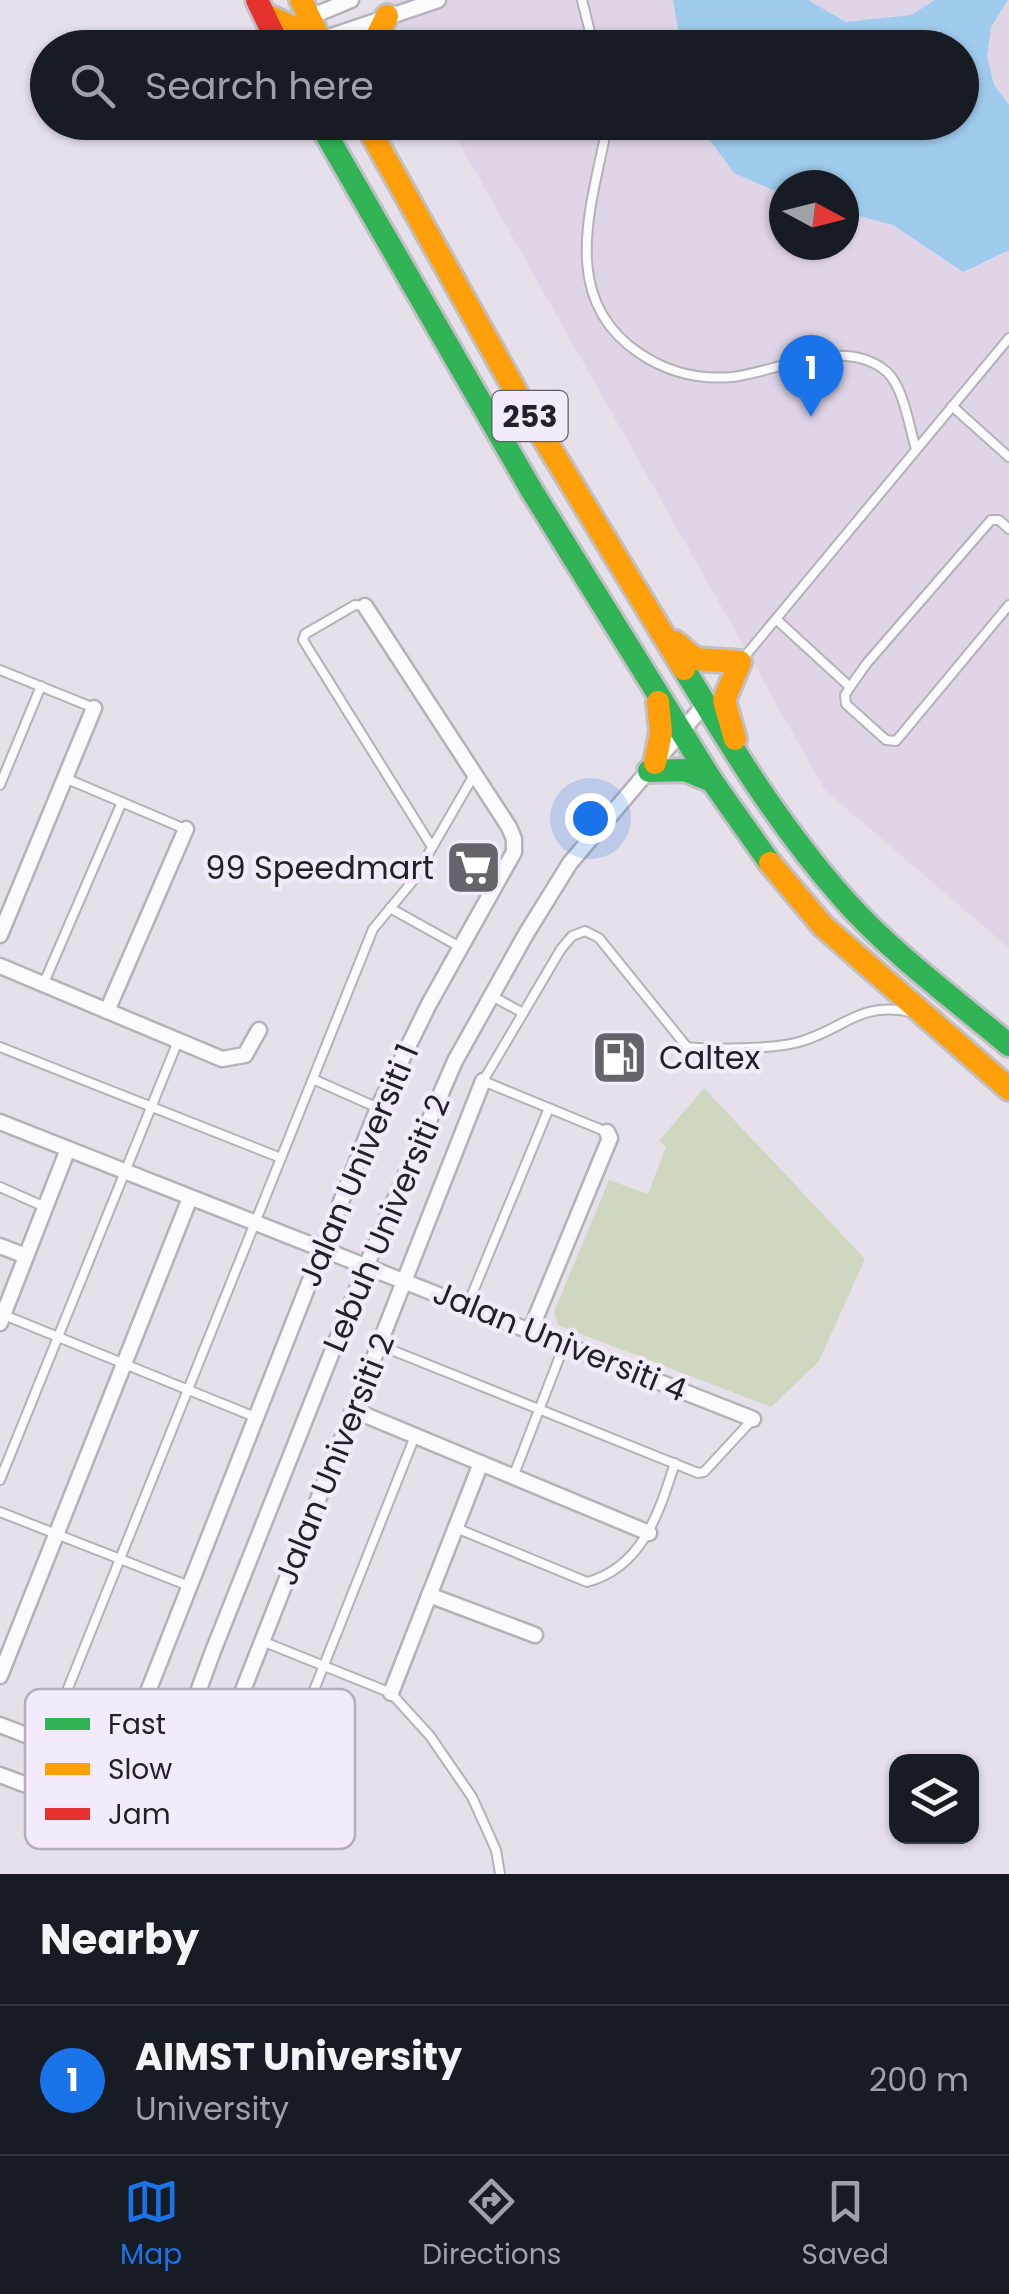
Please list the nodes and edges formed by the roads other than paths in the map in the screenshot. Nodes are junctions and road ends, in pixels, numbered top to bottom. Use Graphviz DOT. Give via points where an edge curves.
graph roads {
  1 [pos="350,0"];
  2 [pos="438,0"];
  3 [pos="582,0"];
  4 [pos="260,7"];
  5 [pos="386,16"];
  6 [pos="271,30"];
  7 [pos="308,30"];
  8 [pos="311,30"];
  9 [pos="315,30"];
  10 [pos="379,30"];
  11 [pos="590,30"];
  12 [pos="329,140"];
  13 [pos="375,140"];
  14 [pos="604,140"];
  15 [pos="1009,338"];
  16 [pos="952,406"];
  17 [pos="916,449"];
  18 [pos="1009,457"];
  19 [pos="1009,529"];
  20 [pos="1009,605"];
  21 [pos="364,606"];
  22 [pos="776,620"];
  23 [pos="662,631"];
  24 [pos="740,662"];
  25 [pos="0,670"];
  26 [pos="41,686"];
  27 [pos="850,687"];
  28 [pos="657,692"];
  29 [pos="705,704"];
  30 [pos="94,708"];
  31 [pos="681,732"];
  32 [pos="743,766"];
  33 [pos="652,767"];
  34 [pos="474,775"];
  35 [pos="65,778"];
  36 [pos="712,781"];
  37 [pos="0,785"];
  38 [pos="122,802"];
  39 [pos="186,829"];
  40 [pos="432,847"];
  41 [pos="390,908"];
  42 [pos="0,935"];
  43 [pos="461,948"];
  44 [pos="0,966"];
  45 [pos="44,985"];
  46 [pos="490,995"];
  47 [pos="107,1012"];
  48 [pos="523,1012"];
  49 [pos="921,1014"];
  50 [pos="259,1030"];
  51 [pos="178,1041"];
  52 [pos="1009,1045"];
  53 [pos="0,1047"];
  54 [pos="315,1080"];
  55 [pos="484,1081"];
  56 [pos="1009,1089"];
  57 [pos="152,1106"];
  58 [pos="378,1108"];
  59 [pos="549,1108"];
  60 [pos="0,1122"];
  61 [pos="607,1132"];
  62 [pos="68,1149"];
  63 [pos="281,1158"];
  64 [pos="125,1172"];
  65 [pos="0,1187"];
  66 [pos="190,1198"];
  67 [pos="45,1206"];
  68 [pos="254,1223"];
  69 [pos="0,1246"];
  70 [pos="320,1250"];
  71 [pos="26,1256"];
  72 [pos="367,1264"];
  73 [pos="405,1279"];
  74 [pos="468,1304"];
  75 [pos="2,1312"];
  76 [pos="531,1330"];
  77 [pos="58,1337"];
  78 [pos="565,1343"];
  79 [pos="379,1345"];
  80 [pos="124,1364"];
  81 [pos="187,1389"];
  82 [pos="539,1409"];
  83 [pos="353,1410"];
  84 [pos="255,1417"];
  85 [pos="754,1419"];
  86 [pos="415,1436"];
  87 [pos="674,1463"];
  88 [pos="482,1464"];
  89 [pos="513,1477"];
  90 [pos="0,1480"];
  91 [pos="0,1512"];
  92 [pos="456,1528"];
  93 [pos="648,1533"];
  94 [pos="56,1534"];
  95 [pos="120,1558"];
  96 [pos="190,1586"];
  97 [pos="430,1595"];
  98 [pos="535,1635"];
  99 [pos="262,1641"];
  100 [pos="324,1666"];
  101 [pos="0,1676"];
  102 [pos="68,1689"];
  103 [pos="149,1689"];
  104 [pos="201,1689"];
  105 [pos="243,1689"];
  106 [pos="315,1689"];
  107 [pos="391,1692"];
  108 [pos="0,1725"];
  109 [pos="25,1735"];
  110 [pos="0,1776"];
  111 [pos="25,1785"];
  112 [pos="500,1874"];
  1 -- 8 [label="street"];
  2 -- 5 [label="street"];
  3 -- 11 [label="lane"];
  4 -- 6 [label="main road"];
  4 -- 7 [label="main road"];
  5 -- 9 [label="street"];
  5 -- 10 [label="main road"];
  12 -- 28 [label="main road, 253"];
  13 -- 23 [label="main road, 253" via="520,399"];
  14 -- 17 [label="lane" via="585,254 598,308 626,345 695,376 733,377 810,357 870,362 894,381"];
  15 -- 16 [label="lane"];
  16 -- 17 [label="lane"];
  16 -- 18 [label="lane"];
  17 -- 22 [label="lane"];
  19 -- 27 [label="lane" via="992,520"];
  20 -- 27 [label="lane" via="896,741 886,740 846,704"];
  21 -- 34 [label="street, Jalan Universiti 1"];
  21 -- 40 [label="lane" via="354,605 303,640"];
  22 -- 24 [label="lane"];
  22 -- 27 [label="lane"];
  23 -- 24 [label="main road" via="694,659"];
  23 -- 29 [label="main road, 253"];
  24 -- 29 [label="lane"];
  24 -- 32 [label="main road" via="724,700"];
  25 -- 26 [label="lane"];
  26 -- 30 [label="lane"];
  26 -- 37 [label="lane"];
  28 -- 31 [label="main road, 253"];
  28 -- 33 [label="main road" via="662,732"];
  29 -- 31 [label="street, Lebuh Universiti 2"];
  29 -- 32 [label="main road, 253"];
  30 -- 35 [label="street"];
  31 -- 33 [label="street, Lebuh Universiti 2"];
  31 -- 36 [label="main road, 253"];
  32 -- 52 [label="main road, 253" via="844,900"];
  33 -- 36 [label="main road"];
  33 -- 46 [label="street, Lebuh Universiti 2" via="570,863"];
  34 -- 40 [label="lane"];
  34 -- 43 [label="street, Jalan Universiti 1" via="510,827 514,852"];
  35 -- 38 [label="lane"];
  35 -- 42 [label="street"];
  36 -- 49 [label="main road, 253" via="822,926"];
  38 -- 39 [label="lane"];
  38 -- 45 [label="lane"];
  39 -- 47 [label="street"];
  40 -- 41 [label="lane"];
  41 -- 43 [label="lane"];
  41 -- 54 [label="lane" via="374,930"];
  43 -- 58 [label="street, Jalan Universiti 1"];
  44 -- 45 [label="street"];
  45 -- 47 [label="street"];
  46 -- 48 [label="lane"];
  46 -- 72 [label="street, Lebuh Universiti 2" via="434,1103"];
  47 -- 51 [label="street"];
  48 -- 49 [label="lane" via="561,949 585,931 599,938 688,1047 794,1044 886,1007"];
  48 -- 55 [label="lane"];
  49 -- 56 [label="main road, 253"];
  50 -- 51 [label="street" via="245,1055 232,1060"];
  51 -- 57 [label="lane"];
  53 -- 57 [label="lane"];
  54 -- 58 [label="lane"];
  54 -- 63 [label="lane"];
  55 -- 59 [label="lane"];
  55 -- 73 [label="street, Jalan Universiti 2"];
  57 -- 63 [label="lane"];
  57 -- 64 [label="lane"];
  58 -- 70 [label="street, Jalan Universiti 1"];
  59 -- 61 [label="lane"];
  59 -- 74 [label="lane"];
  60 -- 62 [label="street, Jalan Universiti 4"];
  61 -- 76 [label="street"];
  62 -- 64 [label="street, Jalan Universiti 4"];
  62 -- 67 [label="street"];
  63 -- 68 [label="lane"];
  64 -- 66 [label="street, Jalan Universiti 4"];
  64 -- 77 [label="lane"];
  65 -- 67 [label="lane"];
  66 -- 68 [label="street, Jalan Universiti 4"];
  66 -- 80 [label="street"];
  67 -- 71 [label="street"];
  68 -- 70 [label="street, Jalan Universiti 4"];
  68 -- 81 [label="lane"];
  69 -- 71 [label="street"];
  70 -- 72 [label="street, Jalan Universiti 4"];
  70 -- 84 [label="street, Jalan Universiti 1"];
  71 -- 75 [label="street"];
  72 -- 73 [label="street, Jalan Universiti 4"];
  72 -- 104 [label="street, Lebuh Universiti 2"];
  73 -- 74 [label="street, Jalan Universiti 4"];
  73 -- 79 [label="street, Jalan Universiti 2"];
  74 -- 76 [label="street, Jalan Universiti 4"];
  75 -- 77 [label="lane"];
  76 -- 78 [label="street, Jalan Universiti 4"];
  77 -- 80 [label="lane"];
  77 -- 90 [label="lane"];
  78 -- 82 [label="lane"];
  78 -- 85 [label="street, Jalan Universiti 4"];
  79 -- 82 [label="lane"];
  79 -- 83 [label="street, Jalan Universiti 2"];
  80 -- 81 [label="lane"];
  80 -- 94 [label="street"];
  81 -- 84 [label="lane"];
  81 -- 95 [label="lane"];
  82 -- 87 [label="lane"];
  82 -- 89 [label="lane"];
  83 -- 86 [label="street"];
  83 -- 99 [label="street, Jalan Universiti 2"];
  84 -- 96 [label="street, Jalan Universiti 1"];
  85 -- 87 [label="lane" via="704,1472"];
  86 -- 88 [label="street"];
  86 -- 100 [label="lane"];
  87 -- 93 [label="lane"];
  88 -- 89 [label="street"];
  88 -- 92 [label="street"];
  89 -- 93 [label="street"];
  91 -- 94 [label="lane"];
  92 -- 93 [label="lane" via="587,1582 628,1559"];
  92 -- 97 [label="street"];
  94 -- 95 [label="lane"];
  94 -- 101 [label="street"];
  95 -- 96 [label="lane"];
  95 -- 102 [label="lane"];
  96 -- 103 [label="street, Jalan Universiti 1"];
  97 -- 98 [label="street"];
  97 -- 107 [label="street"];
  99 -- 100 [label="lane"];
  99 -- 105 [label="street, Jalan Universiti 2"];
  100 -- 106 [label="lane"];
  100 -- 107 [label="lane"];
  107 -- 112 [label="lane" via="472,1797"];
  108 -- 109 [label="street"];
  110 -- 111 [label="street"];
}
